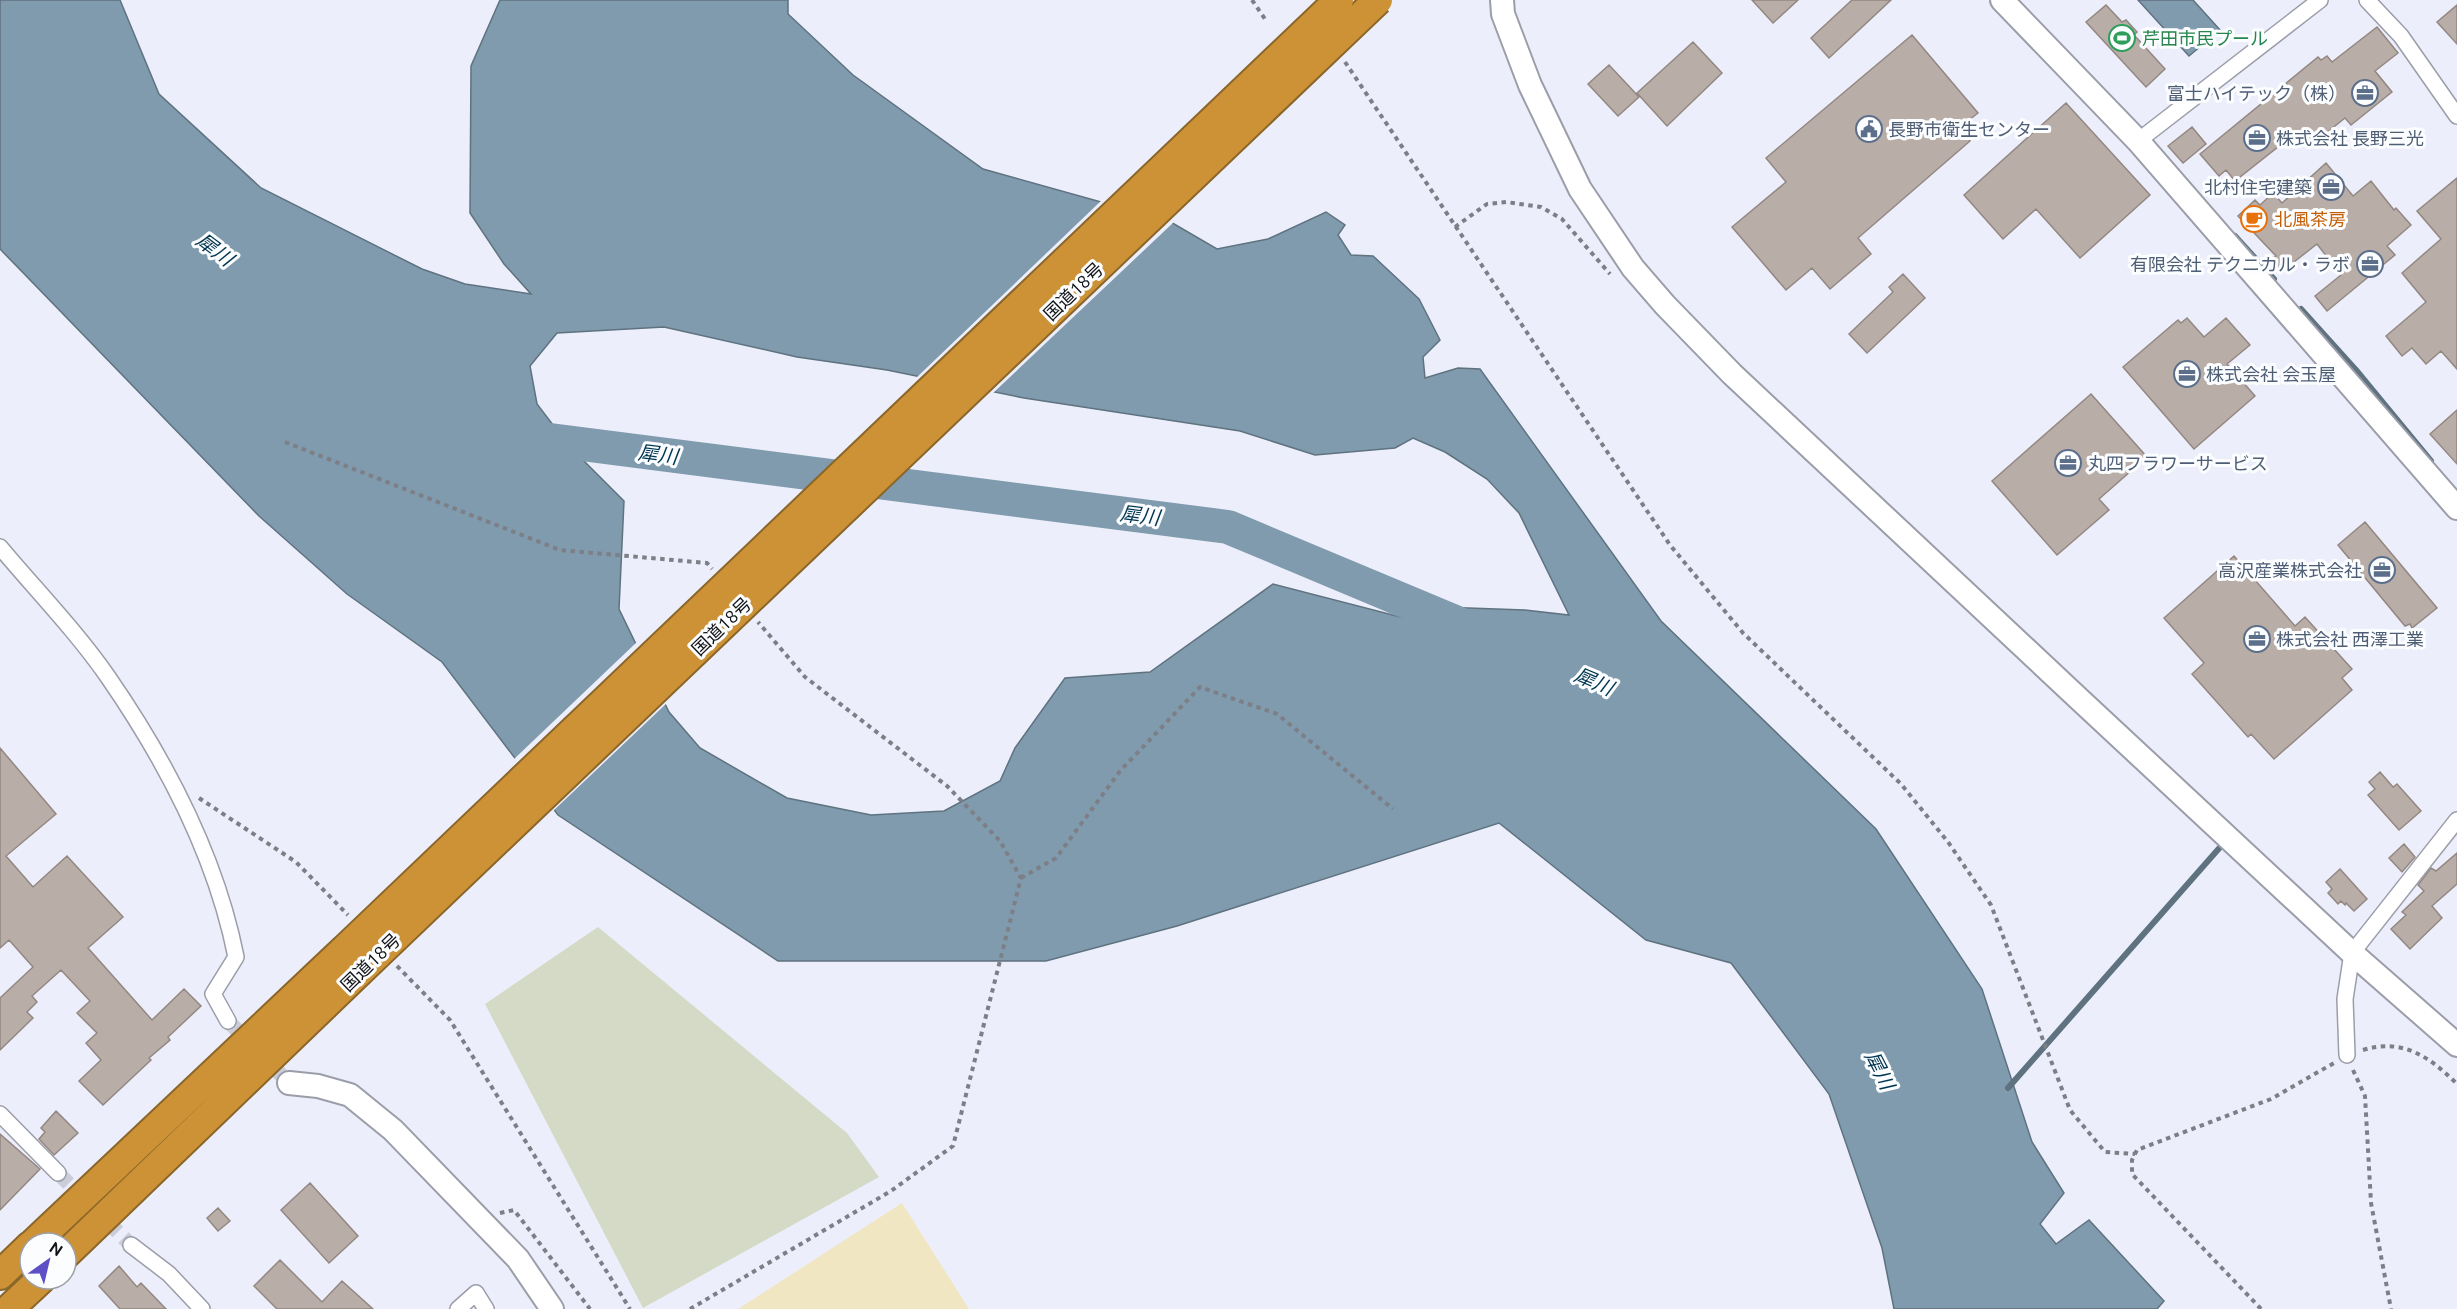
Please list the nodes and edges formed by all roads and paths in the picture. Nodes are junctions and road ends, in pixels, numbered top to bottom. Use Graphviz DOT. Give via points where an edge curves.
graph roads {
  1 [pos="1252,0"];
  2 [pos="1339,0"];
  3 [pos="1378,0"];
  4 [pos="1502,0"];
  5 [pos="2002,0"];
  6 [pos="2320,0"];
  7 [pos="2367,0"];
  8 [pos="1265,19"];
  9 [pos="1343,59"];
  10 [pos="2457,116"];
  11 [pos="2138,141"];
  12 [pos="1455,227"];
  13 [pos="1612,276"];
  14 [pos="2457,508"];
  15 [pos="0,547"];
  16 [pos="174,782"];
  17 [pos="1394,809"];
  18 [pos="2457,820"];
  19 [pos="353,920"];
  20 [pos="2352,953"];
  21 [pos="351,962"];
  22 [pos="393,962"];
  23 [pos="228,1021"];
  24 [pos="2457,1045"];
  25 [pos="2347,1055"];
  26 [pos="289,1083"];
  27 [pos="2457,1084"];
  28 [pos="0,1114"];
  29 [pos="2135,1154"];
  30 [pos="58,1173"];
  31 [pos="479,1216"];
  32 [pos="48,1231"];
  33 [pos="78,1242"];
  34 [pos="131,1245"];
  35 [pos="18,1258"];
  36 [pos="0,1275"];
  37 [pos="28,1291"];
  38 [pos="9,1309"];
  39 [pos="202,1309"];
  40 [pos="458,1309"];
  41 [pos="486,1309"];
  42 [pos="552,1309"];
  43 [pos="590,1309"];
  44 [pos="630,1309"];
  45 [pos="690,1309"];
  46 [pos="2261,1309"];
  47 [pos="2391,1309"];
  1 -- 8 [label="path"];
  2 -- 21 [label="highway, 国道18号, bridge"];
  3 -- 21 [label="highway, 国道18号, bridge"];
  4 -- 20 [label="street" via="1503,14 1530,85 1580,189 1633,268 1665,305 1732,374"];
  5 -- 11 [label="street"];
  6 -- 11 [label="street"];
  7 -- 10 [label="street" via="2401,36"];
  9 -- 12 [label="path"];
  11 -- 14 [label="street"];
  12 -- 13 [label="path" via="1486,204 1506,202 1541,207 1562,219"];
  12 -- 29 [label="path" via="1670,545 1743,633 1901,784 1948,842 1991,905 2070,1110 2105,1152"];
  15 -- 16 [label="street" via="107,676"];
  16 -- 19 [label="path" via="296,862"];
  16 -- 23 [label="street" via="210,866 231,933 236,957 213,994"];
  17 -- 45 [label="path" via="1277,714 1200,687 1120,771 1056,858 1021,878 953,1146 891,1191"];
  18 -- 20 [label="street"];
  20 -- 24 [label="street"];
  20 -- 25 [label="street" via="2345,999"];
  21 -- 32 [label="highway, 国道18号"];
  21 -- 33 [label="highway, 国道18号"];
  22 -- 44 [label="path" via="450,1020"];
  25 -- 27 [label="path" via="2379,1045 2412,1049"];
  25 -- 29 [label="path" via="2271,1099"];
  25 -- 47 [label="path" via="2365,1096 2371,1203"];
  26 -- 31 [label="street" via="350,1095 393,1130"];
  28 -- 30 [label="street"];
  29 -- 46 [label="path" via="2132,1174"];
  31 -- 42 [label="street" via="518,1258"];
  31 -- 43 [label="path" via="514,1210"];
  34 -- 39 [label="street" via="169,1275"];
  35 -- 36 [label="highway"];
  37 -- 38 [label="highway"];
  40 -- 41 [label="street" via="476,1293"];
}
